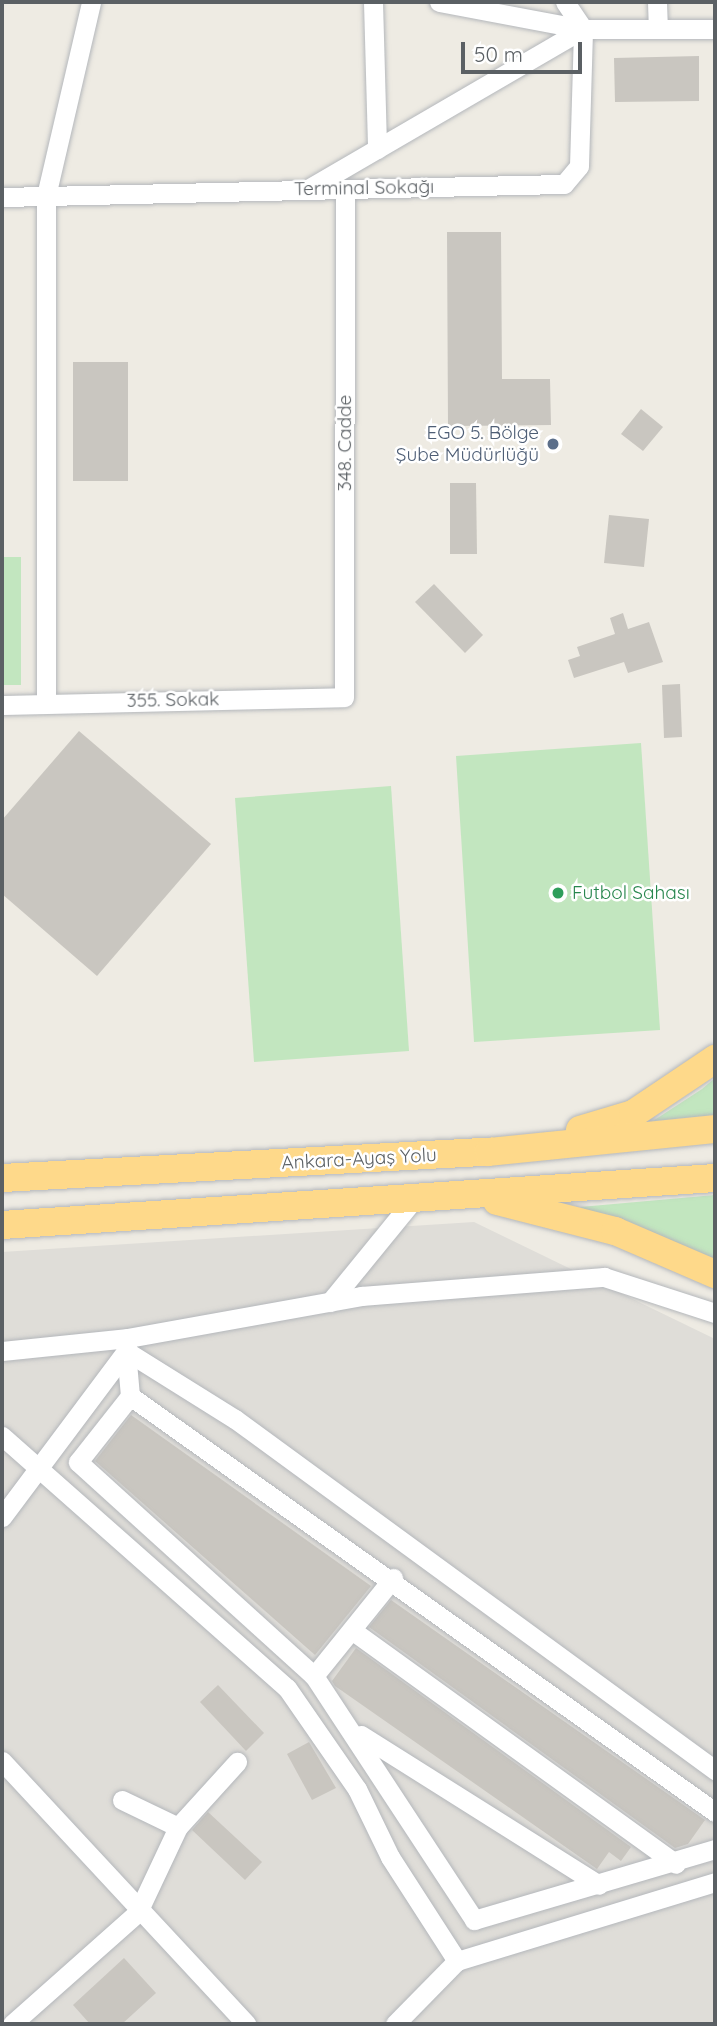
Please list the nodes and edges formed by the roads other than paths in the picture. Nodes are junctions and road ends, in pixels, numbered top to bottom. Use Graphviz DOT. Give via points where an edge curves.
graph roads {
  1 [pos="91,2"];
  2 [pos="373,2"];
  3 [pos="439,2"];
  4 [pos="565,2"];
  5 [pos="657,2"];
  6 [pos="583,29"];
  7 [pos="658,29"];
  8 [pos="715,29"];
  9 [pos="377,149"];
  10 [pos="345,189"];
  11 [pos="306,190"];
  12 [pos="46,196"];
  13 [pos="2,197"];
  14 [pos="344,697"];
  15 [pos="46,703"];
  16 [pos="2,705"];
  17 [pos="715,1059"];
  18 [pos="715,1129"];
  19 [pos="489,1152"];
  20 [pos="2,1178"];
  21 [pos="715,1178"];
  22 [pos="474,1196"];
  23 [pos="414,1199"];
  24 [pos="2,1225"];
  25 [pos="715,1274"];
  26 [pos="330,1302"];
  27 [pos="715,1313"];
  28 [pos="127,1344"];
  29 [pos="2,1351"];
  30 [pos="130,1396"];
  31 [pos="2,1436"];
  32 [pos="40,1469"];
  33 [pos="2,1517"];
  34 [pos="393,1578"];
  35 [pos="353,1631"];
  36 [pos="314,1676"];
  37 [pos="357,1733"];
  38 [pos="2,1761"];
  39 [pos="237,1762"];
  40 [pos="715,1770"];
  41 [pos="122,1800"];
  42 [pos="715,1812"];
  43 [pos="178,1827"];
  44 [pos="715,1849"];
  45 [pos="676,1864"];
  46 [pos="715,1882"];
  47 [pos="599,1885"];
  48 [pos="138,1912"];
  49 [pos="457,1961"];
  50 [pos="12,2024"];
  51 [pos="246,2024"];
  52 [pos="395,2024"];
  1 -- 12 [label="street"];
  2 -- 9 [label="street"];
  3 -- 6 [label="street"];
  4 -- 6 [label="street"];
  5 -- 7 [label="street"];
  6 -- 7 [label="street"];
  6 -- 9 [label="street"];
  6 -- 10 [label="street, Terminal Sokağı" via="575,178 564,184"];
  7 -- 8 [label="street"];
  9 -- 11 [label="street"];
  10 -- 11 [label="street, Terminal Sokağı"];
  10 -- 14 [label="street, 348. Cadde"];
  11 -- 12 [label="street, Terminal Sokağı"];
  12 -- 13 [label="street, Terminal Sokağı"];
  12 -- 15 [label="street"];
  14 -- 15 [label="street, 355. Sokak"];
  15 -- 16 [label="street, 355. Sokak"];
  17 -- 19 [label="highway" via="634,1114"];
  18 -- 19 [label="highway, Ankara-Ayaş Yolu"];
  19 -- 20 [label="highway, Ankara-Ayaş Yolu"];
  21 -- 22 [label="highway"];
  22 -- 23 [label="highway"];
  22 -- 25 [label="highway" via="615,1231"];
  23 -- 24 [label="highway"];
  23 -- 26 [label="street"];
  26 -- 27 [label="street" via="604,1277"];
  26 -- 28 [label="street"];
  28 -- 29 [label="street"];
  28 -- 30 [label="street"];
  28 -- 32 [label="street"];
  28 -- 40 [label="street"];
  30 -- 34 [label="street"];
  30 -- 36 [label="street" via="78,1462"];
  31 -- 32 [label="street"];
  32 -- 33 [label="street"];
  32 -- 49 [label="street" via="287,1688 357,1789 390,1857"];
  34 -- 35 [label="street"];
  34 -- 42 [label="street"];
  35 -- 36 [label="street"];
  35 -- 45 [label="street"];
  36 -- 37 [label="street"];
  37 -- 47 [label="street"];
  37 -- 47 [label="street" via="474,1920"];
  38 -- 48 [label="street"];
  39 -- 43 [label="street"];
  41 -- 43 [label="street"];
  43 -- 48 [label="street"];
  44 -- 45 [label="street"];
  45 -- 47 [label="street"];
  46 -- 49 [label="street"];
  48 -- 50 [label="street"];
  48 -- 51 [label="street"];
  49 -- 52 [label="street"];
}
